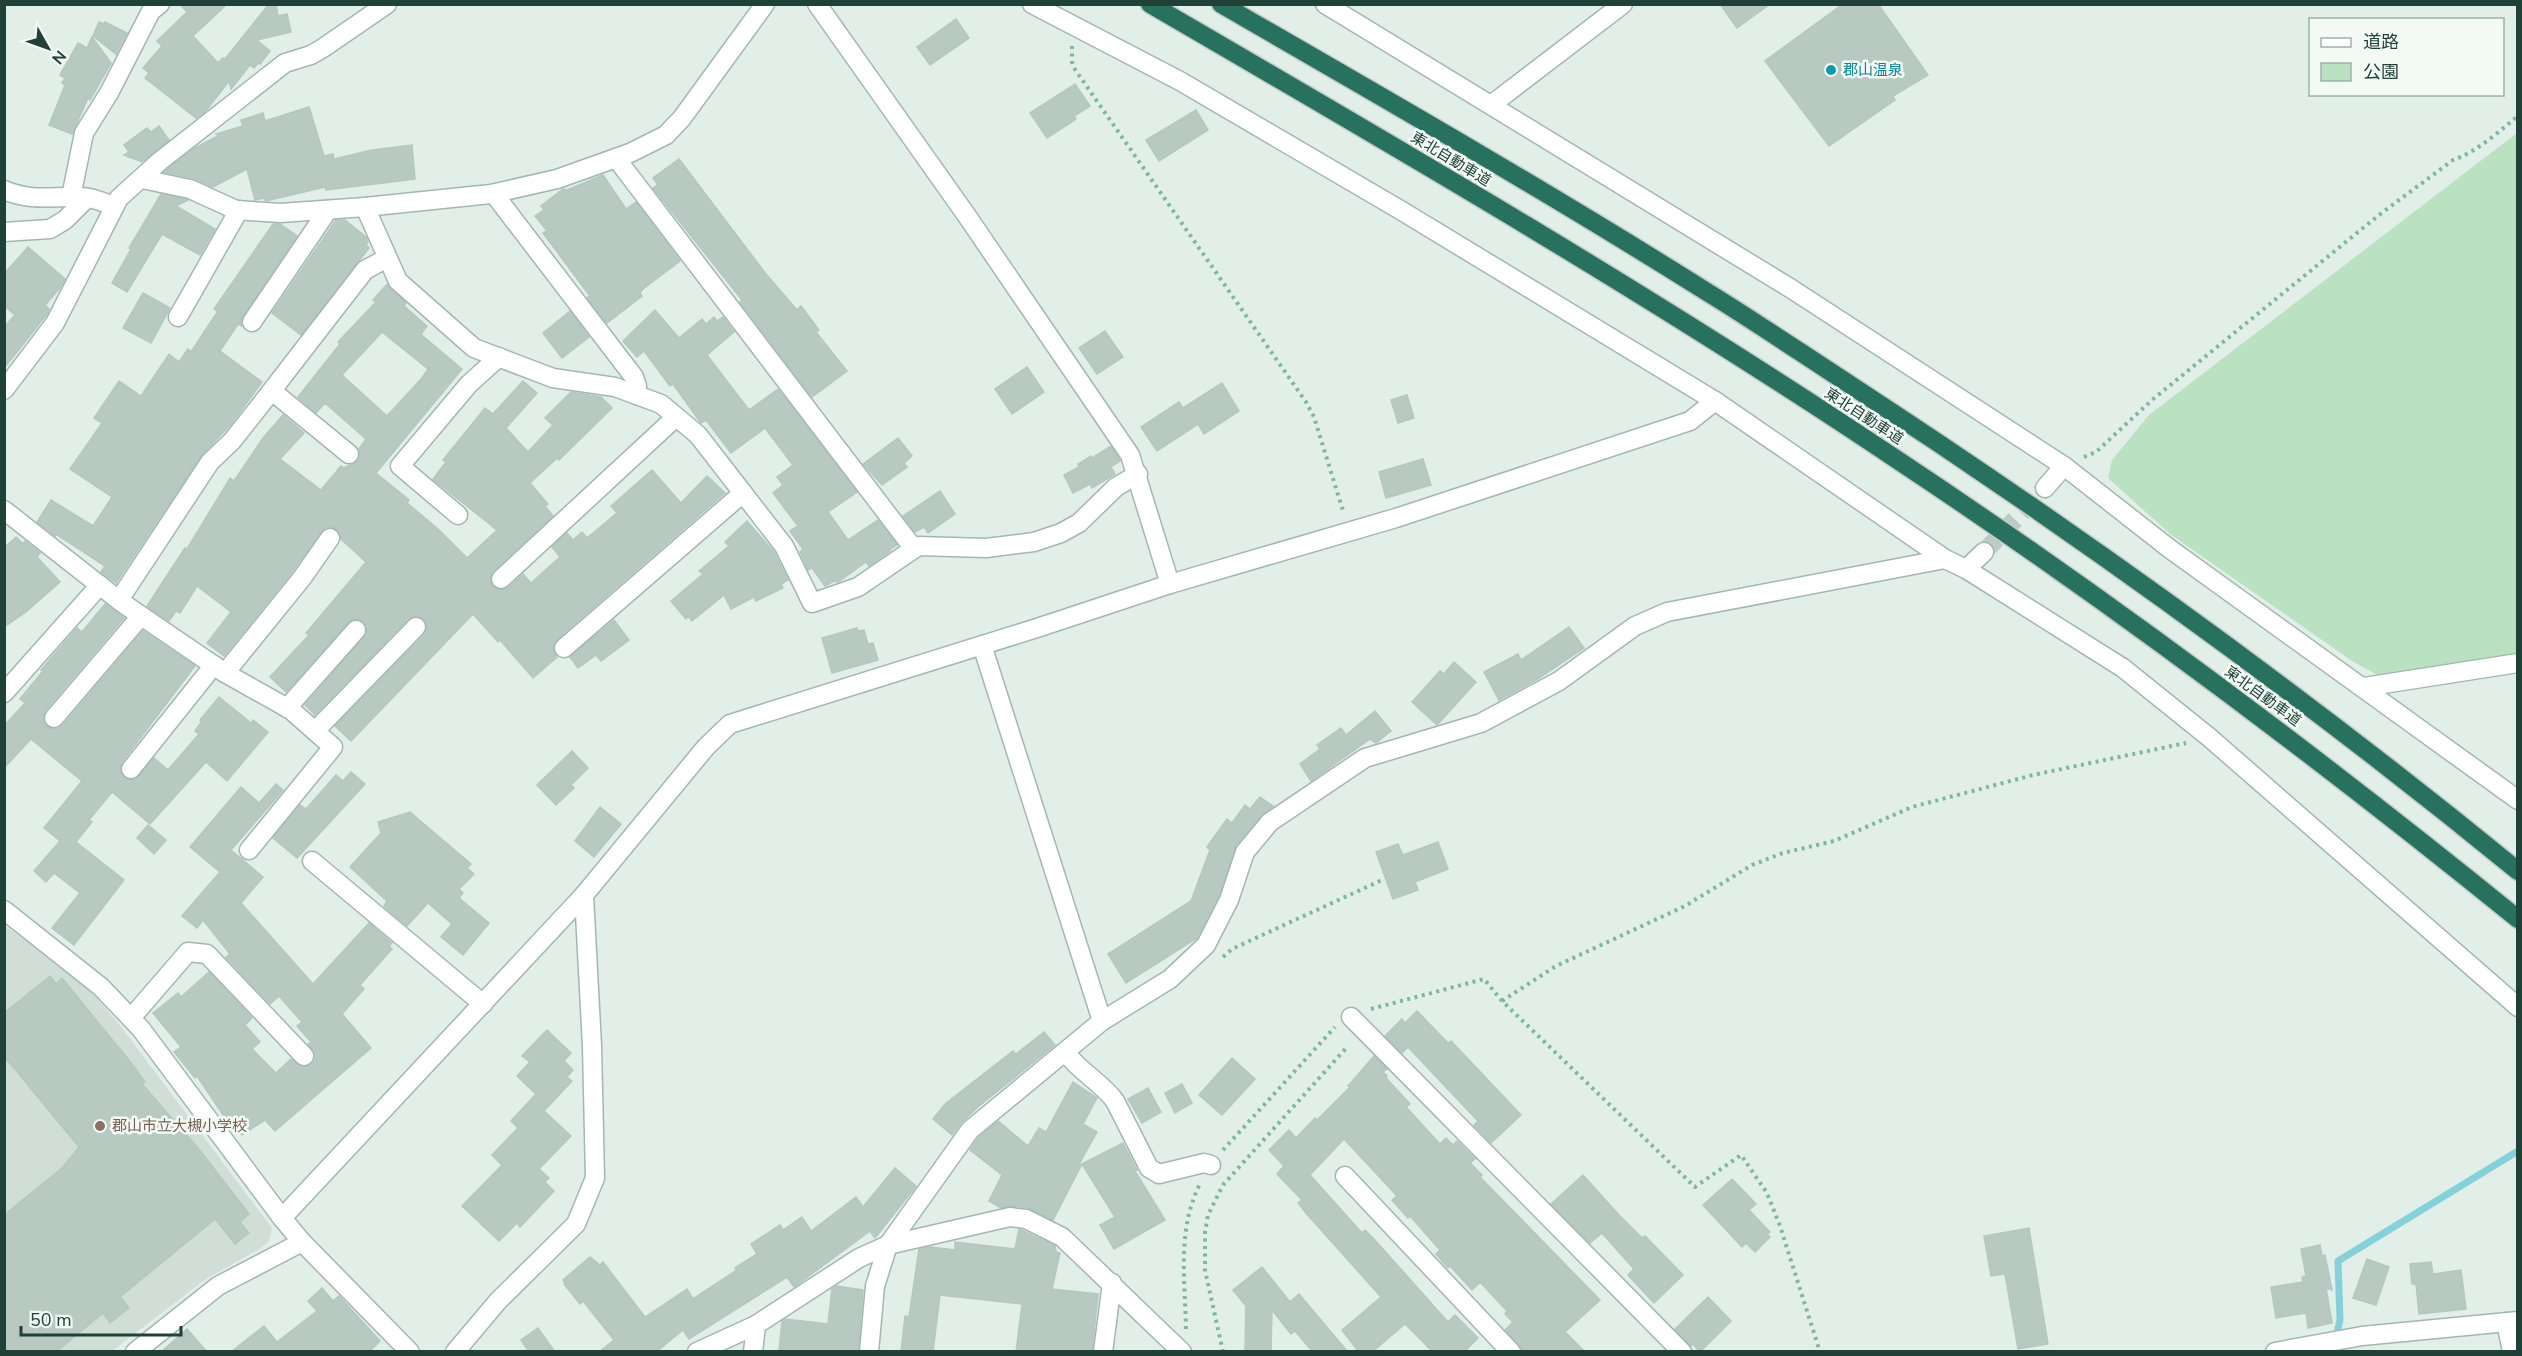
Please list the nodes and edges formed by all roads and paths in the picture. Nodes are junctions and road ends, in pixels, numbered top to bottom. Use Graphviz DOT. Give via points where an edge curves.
graph roads {
  1 [pos="159,4"];
  2 [pos="387,4"];
  3 [pos="765,4"];
  4 [pos="817,4"];
  5 [pos="1032,4"];
  6 [pos="1150,4"];
  7 [pos="1221,4"];
  8 [pos="1324,4"];
  9 [pos="1623,4"];
  10 [pos="1079,29"];
  11 [pos="1491,105"];
  12 [pos="2517,116"];
  13 [pos="616,158"];
  14 [pos="142,179"];
  15 [pos="4,190"];
  16 [pos="494,194"];
  17 [pos="79,197"];
  18 [pos="113,206"];
  19 [pos="365,207"];
  20 [pos="239,210"];
  21 [pos="328,210"];
  22 [pos="4,232"];
  23 [pos="387,258"];
  24 [pos="178,317"];
  25 [pos="252,322"];
  26 [pos="499,357"];
  27 [pos="4,390"];
  28 [pos="272,391"];
  29 [pos="636,395"];
  30 [pos="1715,401"];
  31 [pos="676,417"];
  32 [pos="349,454"];
  33 [pos="2064,466"];
  34 [pos="1138,474"];
  35 [pos="2045,488"];
  36 [pos="743,493"];
  37 [pos="4,510"];
  38 [pos="458,514"];
  39 [pos="1349,532"];
  40 [pos="330,538"];
  41 [pos="914,549"];
  42 [pos="1984,552"];
  43 [pos="1945,559"];
  44 [pos="1966,569"];
  45 [pos="501,579"];
  46 [pos="1170,584"];
  47 [pos="100,585"];
  48 [pos="118,600"];
  49 [pos="141,616"];
  50 [pos="417,627"];
  51 [pos="356,630"];
  52 [pos="982,645"];
  53 [pos="564,648"];
  54 [pos="2517,663"];
  55 [pos="220,669"];
  56 [pos="2364,687"];
  57 [pos="4,693"];
  58 [pos="287,708"];
  59 [pos="54,718"];
  60 [pos="315,731"];
  61 [pos="2211,738"];
  62 [pos="131,769"];
  63 [pos="2517,800"];
  64 [pos="249,850"];
  65 [pos="312,861"];
  66 [pos="2517,871"];
  67 [pos="1382,880"];
  68 [pos="584,895"];
  69 [pos="4,910"];
  70 [pos="2517,918"];
  71 [pos="1216,962"];
  72 [pos="1502,1001"];
  73 [pos="483,1004"];
  74 [pos="2517,1006"];
  75 [pos="1351,1017"];
  76 [pos="131,1018"];
  77 [pos="1102,1021"];
  78 [pos="1348,1046"];
  79 [pos="1065,1052"];
  80 [pos="304,1056"];
  81 [pos="1211,1166"];
  82 [pos="1345,1176"];
  83 [pos="282,1218"];
  84 [pos="302,1242"];
  85 [pos="888,1245"];
  86 [pos="1112,1282"];
  87 [pos="2512,1322"];
  88 [pos="756,1325"];
  89 [pos="2361,1344"];
  90 [pos="1182,1351"];
  91 [pos="135,1352"];
  92 [pos="410,1352"];
  93 [pos="455,1352"];
  94 [pos="698,1352"];
  95 [pos="753,1352"];
  96 [pos="869,1352"];
  97 [pos="1103,1352"];
  98 [pos="1222,1352"];
  99 [pos="1511,1352"];
  100 [pos="1682,1352"];
  101 [pos="1820,1352"];
  102 [pos="2275,1352"];
  103 [pos="2512,1352"];
  1 -- 17 [label="street" via="151,11 110,93 84,133"];
  2 -- 14 [label="street" via="317,51 285,63"];
  3 -- 13 [label="street" via="666,135"];
  4 -- 34 [label="street" via="1124,445"];
  5 -- 10 [label="street"];
  6 -- 70 [label="highway, 東北自動車道" via="1587,262 1898,459 2313,755"];
  7 -- 66 [label="highway, 東北自動車道" via="1708,293 1919,430 2184,613 2336,726"];
  8 -- 11 [label="street"];
  9 -- 11 [label="street"];
  10 -- 30 [label="street" via="1180,81"];
  10 -- 39 [label="path" via="1071,53 1074,68 1314,417"];
  11 -- 33 [label="street" via="1790,288"];
  12 -- 33 [label="path" via="2379,215 2152,400 2096,452"];
  13 -- 16 [label="street" via="557,179"];
  13 -- 41 [label="street"];
  14 -- 18 [label="street"];
  14 -- 20 [label="street" via="190,189"];
  15 -- 17 [label="street" via="42,199"];
  16 -- 19 [label="street"];
  16 -- 29 [label="street" via="634,376"];
  17 -- 18 [label="street"];
  17 -- 22 [label="street" via="57,227"];
  18 -- 27 [label="street" via="55,324"];
  19 -- 21 [label="street"];
  19 -- 23 [label="street"];
  20 -- 21 [label="street"];
  20 -- 24 [label="street"];
  21 -- 25 [label="street"];
  23 -- 26 [label="street" via="398,281 474,348"];
  23 -- 28 [label="street" via="365,270"];
  26 -- 29 [label="street" via="553,378 615,387"];
  26 -- 38 [label="street" via="469,384 400,466"];
  28 -- 32 [label="street"];
  28 -- 48 [label="street" via="210,462"];
  29 -- 31 [label="street" via="661,404"];
  30 -- 39 [label="street" via="1690,421"];
  30 -- 43 [label="street"];
  31 -- 36 [label="street" via="698,435"];
  31 -- 45 [label="street"];
  33 -- 35 [label="street"];
  33 -- 56 [label="street" via="2170,549"];
  34 -- 41 [label="street" via="1116,487 1079,523 1034,543"];
  34 -- 46 [label="street"];
  36 -- 41 [label="street" via="784,546 812,603 858,587"];
  36 -- 53 [label="street"];
  37 -- 47 [label="street"];
  39 -- 46 [label="street"];
  40 -- 55 [label="street" via="302,578"];
  42 -- 44 [label="street"];
  43 -- 44 [label="street"];
  43 -- 77 [label="street" via="1667,612 1635,626 1559,681 1481,723 1365,758 1270,822 1245,852 1229,900 1206,945 1170,979"];
  44 -- 61 [label="street" via="2123,668"];
  46 -- 52 [label="street"];
  47 -- 48 [label="street"];
  47 -- 57 [label="street"];
  48 -- 49 [label="street"];
  49 -- 55 [label="street"];
  49 -- 59 [label="street"];
  50 -- 60 [label="street"];
  51 -- 58 [label="street"];
  52 -- 68 [label="street" via="730,724 706,747"];
  52 -- 77 [label="street"];
  54 -- 56 [label="street"];
  55 -- 58 [label="street"];
  55 -- 62 [label="street"];
  56 -- 63 [label="street"];
  58 -- 60 [label="street"];
  60 -- 64 [label="street" via="333,747"];
  61 -- 72 [label="path" via="2033,775 1912,807 1834,841 1783,853 1752,865 1685,906 1557,966"];
  61 -- 74 [label="street"];
  65 -- 73 [label="street"];
  67 -- 71 [label="path" via="1232,949"];
  68 -- 73 [label="street"];
  68 -- 93 [label="street" via="595,1178 576,1224 498,1301"];
  69 -- 76 [label="street" via="101,987"];
  72 -- 75 [label="path" via="1484,979"];
  72 -- 101 [label="path" via="1695,1187 1741,1155 1767,1193"];
  73 -- 83 [label="street"];
  75 -- 81 [label="path" via="1337,1025"];
  75 -- 100 [label="street"];
  76 -- 80 [label="street" via="188,952 207,954"];
  76 -- 83 [label="street"];
  77 -- 79 [label="street"];
  78 -- 98 [label="path" via="1223,1185 1208,1215 1205,1270"];
  79 -- 81 [label="street" via="1109,1093 1155,1173 1204,1163"];
  79 -- 85 [label="street" via="970,1130"];
  81 -- 90 [label="path" via="1190,1207 1184,1233 1186,1341"];
  82 -- 99 [label="street"];
  83 -- 84 [label="street"];
  84 -- 91 [label="street" via="218,1286"];
  84 -- 92 [label="street"];
  85 -- 86 [label="street" via="1018,1217 1054,1232"];
  85 -- 88 [label="street" via="859,1258"];
  85 -- 96 [label="street" via="875,1286"];
  86 -- 90 [label="street"];
  86 -- 97 [label="street"];
  87 -- 89 [label="street"];
  87 -- 103 [label="street"];
  88 -- 94 [label="street"];
  88 -- 95 [label="street"];
  89 -- 102 [label="street"];
}
